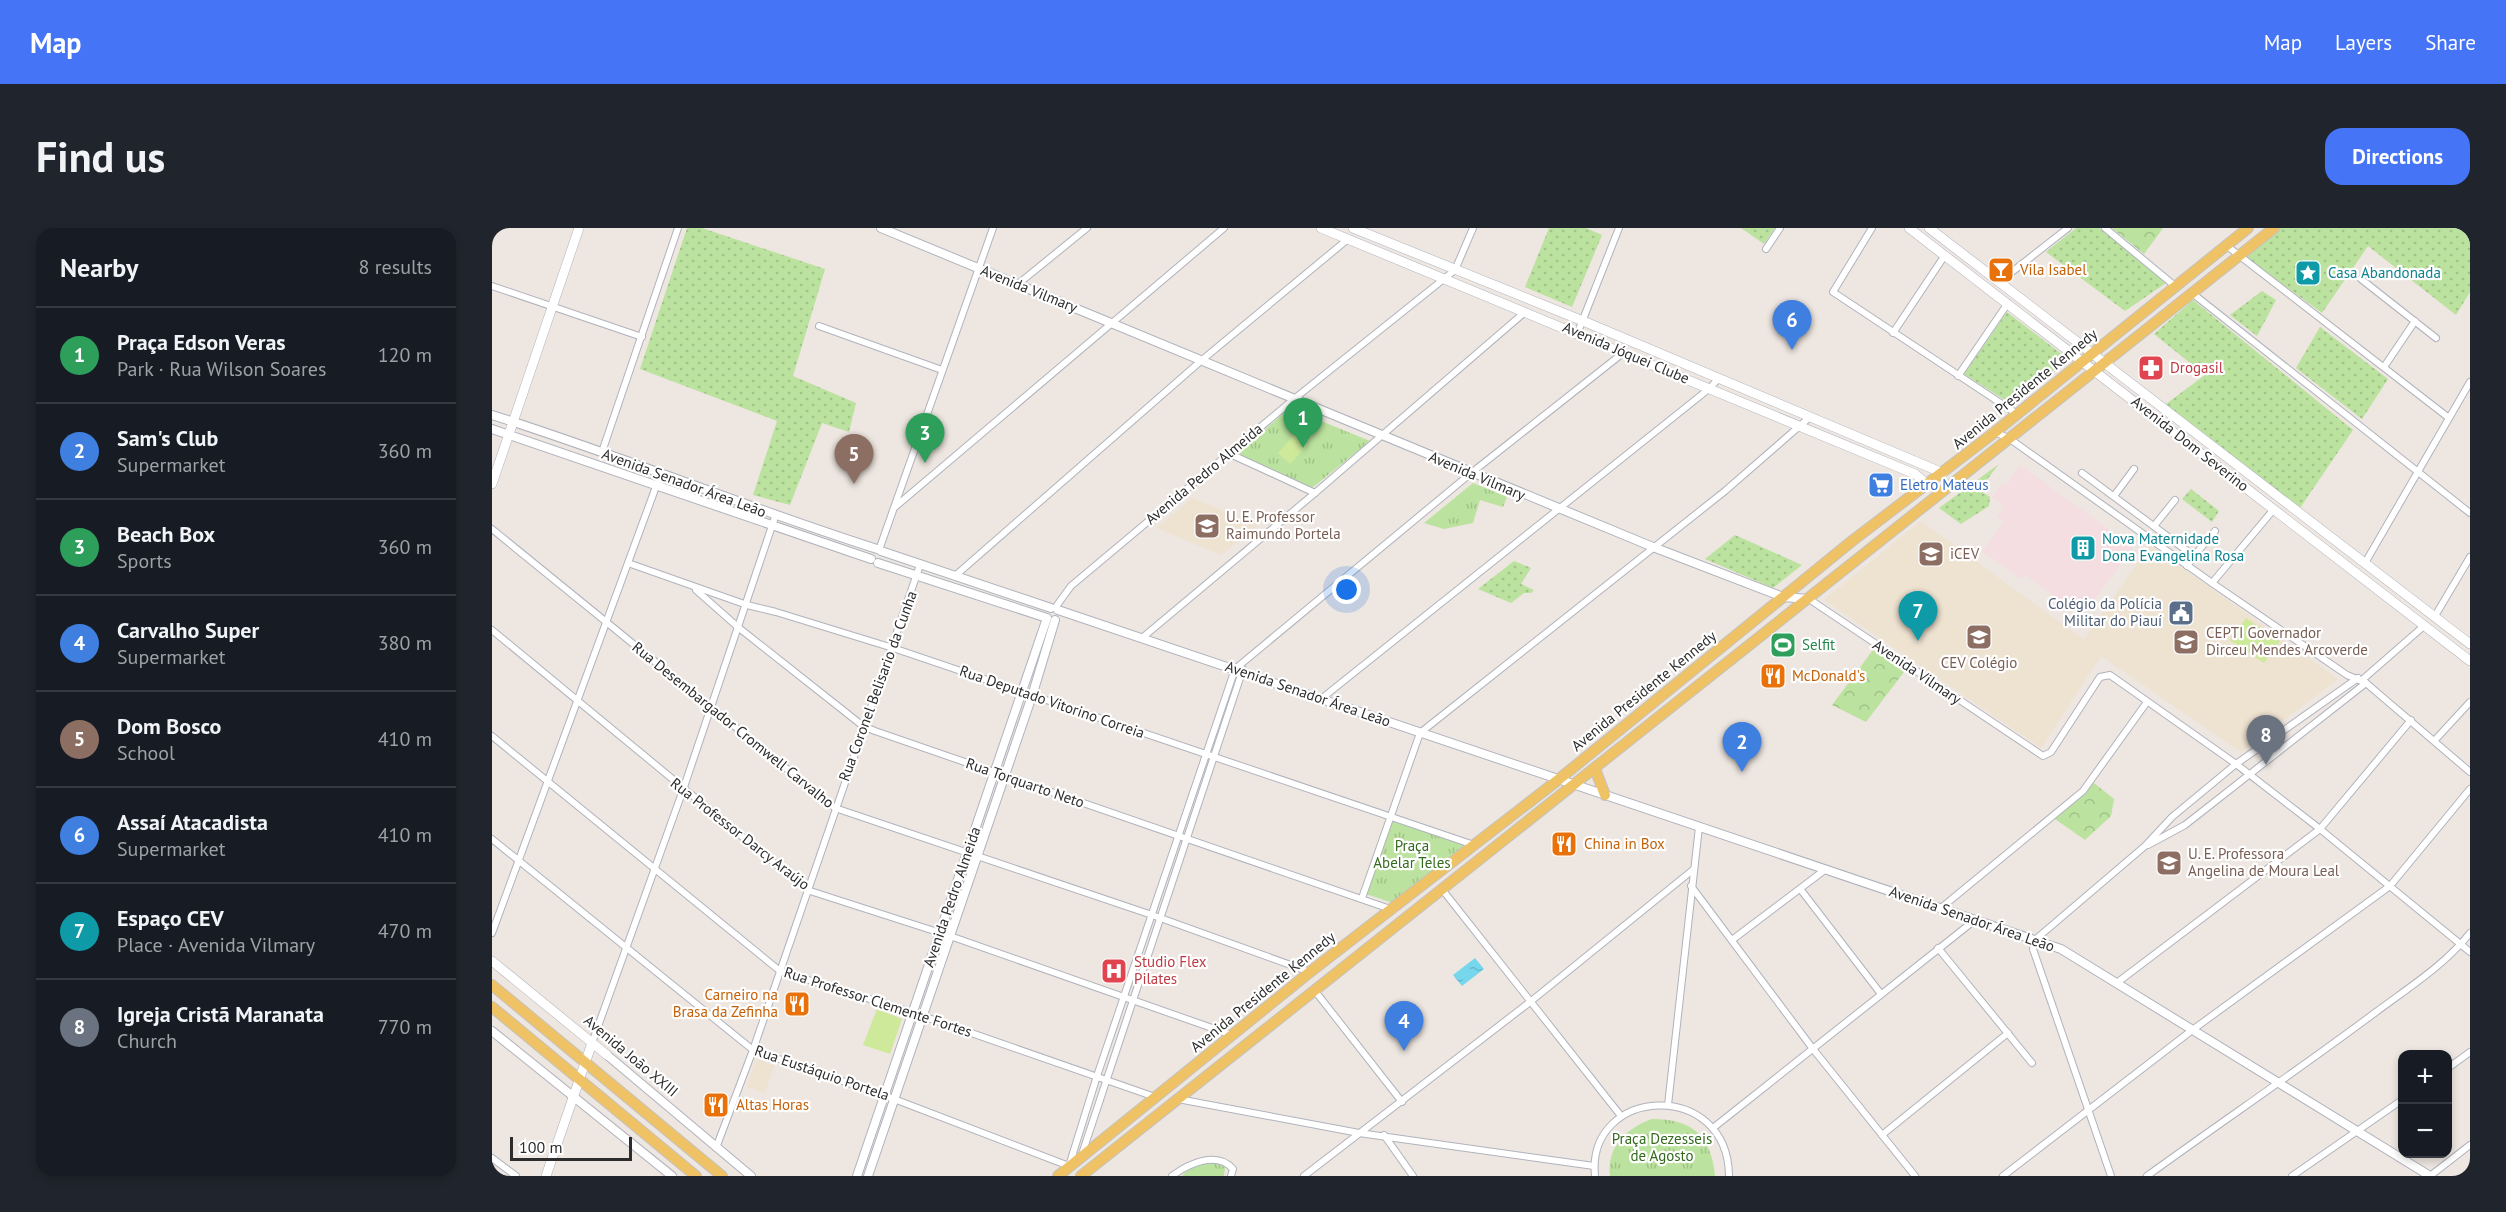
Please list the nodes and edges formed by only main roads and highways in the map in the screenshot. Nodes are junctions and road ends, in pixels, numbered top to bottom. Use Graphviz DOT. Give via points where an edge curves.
graph roads {
  1 [pos="579,228"];
  2 [pos="1321,228"];
  3 [pos="1353,228"];
  4 [pos="1909,228"];
  5 [pos="1929,228"];
  6 [pos="2248,228"];
  7 [pos="2274,228"];
  8 [pos="2088,358"];
  9 [pos="2099,366"];
  10 [pos="1943,473"];
  11 [pos="492,484"];
  12 [pos="1928,485"];
  13 [pos="2470,644"];
  14 [pos="2470,661"];
  15 [pos="1594,769"];
  16 [pos="1605,795"];
  17 [pos="492,961"];
  18 [pos="492,986"];
  19 [pos="492,1007"];
  20 [pos="592,1043"];
  21 [pos="607,1055"];
  22 [pos="586,1062"];
  23 [pos="579,1080"];
  24 [pos="546,1176"];
  25 [pos="696,1176"];
  26 [pos="723,1176"];
  27 [pos="1058,1176"];
  28 [pos="1081,1176"];
  1 -- 11 [label="main road"];
  2 -- 12 [label="main road, Avenida Jóquei Clube" via="1915,474"];
  3 -- 10 [label="main road, Avenida Jóquei Clube"];
  4 -- 8 [label="main road, Avenida Dom Severino" via="2007,303"];
  5 -- 8 [label="main road, Avenida Dom Severino"];
  6 -- 8 [label="main road, Avenida Presidente Kennedy"];
  7 -- 9 [label="main road, Avenida Presidente Kennedy"];
  8 -- 9 [label="main road, Avenida Dom Severino"];
  8 -- 10 [label="main road, Avenida Presidente Kennedy"];
  9 -- 13 [label="main road, Avenida Dom Severino"];
  9 -- 14 [label="main road, Avenida Dom Severino" via="2274,509"];
  9 -- 15 [label="main road, Avenida Presidente Kennedy"];
  10 -- 12 [label="main road, Avenida Presidente Kennedy"];
  12 -- 27 [label="main road, Avenida Presidente Kennedy" via="1394,910 1310,972"];
  15 -- 16 [label="main road"];
  15 -- 28 [label="main road, Avenida Presidente Kennedy"];
  17 -- 20 [label="main road, Avenida João XXIII"];
  18 -- 22 [label="main road"];
  19 -- 23 [label="main road"];
  20 -- 21 [label="main road, Avenida João XXIII"];
  20 -- 22 [label="main road"];
  22 -- 23 [label="main road"];
  22 -- 26 [label="main road"];
  23 -- 24 [label="main road"];
  23 -- 25 [label="main road"];
}
